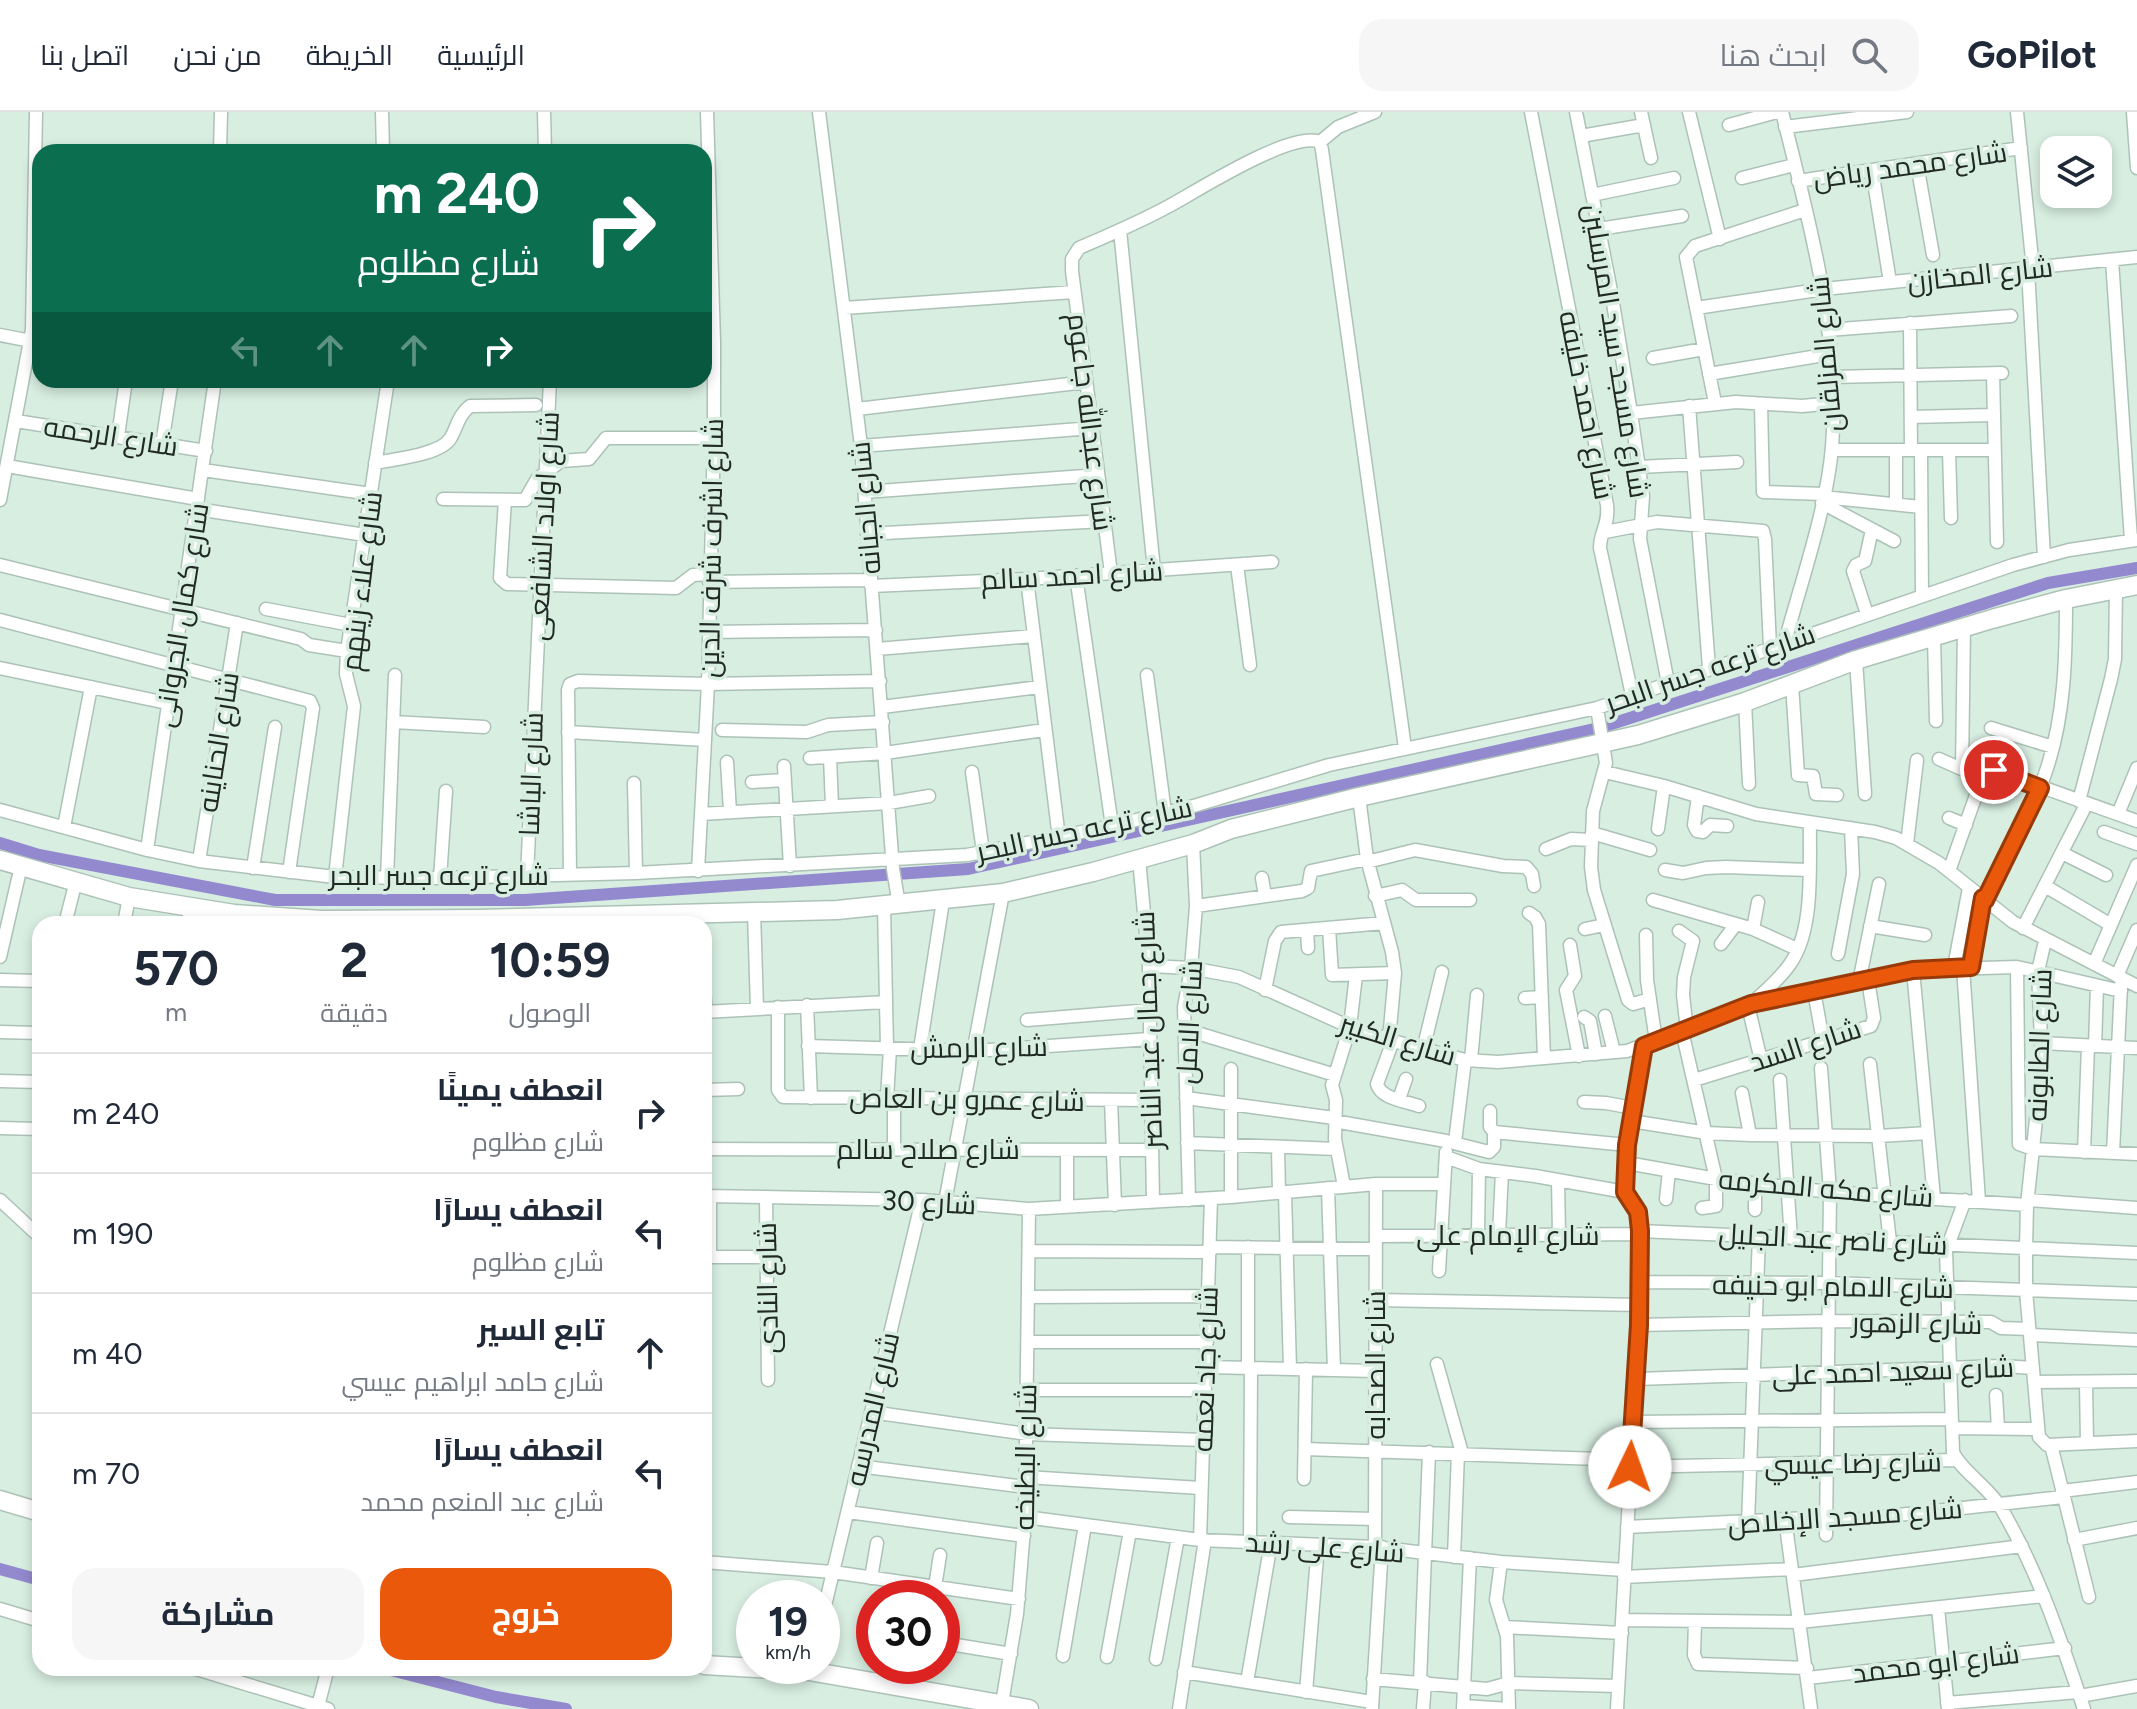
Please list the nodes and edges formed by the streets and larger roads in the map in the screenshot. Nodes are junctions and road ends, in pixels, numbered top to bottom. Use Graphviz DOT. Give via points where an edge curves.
graph roads {
  1 [pos="36,112"];
  2 [pos="221,112"];
  3 [pos="382,112"];
  4 [pos="544,112"];
  5 [pos="707,112"];
  6 [pos="819,112"];
  7 [pos="1375,112"];
  8 [pos="1531,112"];
  9 [pos="1576,112"];
  10 [pos="1689,112"];
  11 [pos="1780,112"];
  12 [pos="1907,112"];
  13 [pos="2017,112"];
  14 [pos="2133,112"];
  15 [pos="1642,118"];
  16 [pos="1729,125"];
  17 [pos="1785,127"];
  18 [pos="1581,136"];
  19 [pos="1320,142"];
  20 [pos="36,144"];
  21 [pos="220,144"];
  22 [pos="383,144"];
  23 [pos="545,144"];
  24 [pos="707,144"];
  25 [pos="2021,148"];
  26 [pos="1651,158"];
  27 [pos="1917,164"];
  28 [pos="1794,165"];
  29 [pos="2137,168"];
  30 [pos="1872,170"];
  31 [pos="1674,178"];
  32 [pos="1742,178"];
  33 [pos="1798,181"];
  34 [pos="1592,195"];
  35 [pos="1805,210"];
  36 [pos="1682,216"];
  37 [pos="1599,229"];
  38 [pos="1120,230"];
  39 [pos="1720,239"];
  40 [pos="1933,255"];
  41 [pos="2137,257"];
  42 [pos="2112,260"];
  43 [pos="2031,269"];
  44 [pos="1890,282"];
  45 [pos="1824,289"];
  46 [pos="1074,292"];
  47 [pos="844,308"];
  48 [pos="1696,308"];
  49 [pos="2011,316"];
  50 [pos="1910,323"];
  51 [pos="1828,330"];
  52 [pos="32,334"];
  53 [pos="0,335"];
  54 [pos="32,344"];
  55 [pos="1704,349"];
  56 [pos="1830,354"];
  57 [pos="1653,358"];
  58 [pos="1709,374"];
  59 [pos="1911,375"];
  60 [pos="1832,377"];
  61 [pos="1086,382"];
  62 [pos="712,383"];
  63 [pos="125,388"];
  64 [pos="171,388"];
  65 [pos="214,388"];
  66 [pos="387,388"];
  67 [pos="550,388"];
  68 [pos="1715,403"];
  69 [pos="1834,403"];
  70 [pos="1761,404"];
  71 [pos="536,405"];
  72 [pos="1689,406"];
  73 [pos="857,409"];
  74 [pos="1631,413"];
  75 [pos="1993,415"];
  76 [pos="1911,417"];
  77 [pos="16,421"];
  78 [pos="1092,428"];
  79 [pos="118,436"];
  80 [pos="714,438"];
  81 [pos="162,444"];
  82 [pos="861,446"];
  83 [pos="1832,450"];
  84 [pos="1896,450"];
  85 [pos="1916,450"];
  86 [pos="1949,450"];
  87 [pos="1994,450"];
  88 [pos="206,451"];
  89 [pos="1737,462"];
  90 [pos="375,463"];
  91 [pos="1694,463"];
  92 [pos="7,466"];
  93 [pos="1639,467"];
  94 [pos="203,470"];
  95 [pos="547,473"];
  96 [pos="1098,475"];
  97 [pos="865,492"];
  98 [pos="371,494"];
  99 [pos="1823,498"];
  100 [pos="443,499"];
  101 [pos="0,500"];
  102 [pos="505,500"];
  103 [pos="197,504"];
  104 [pos="1896,504"];
  105 [pos="1921,507"];
  106 [pos="1951,518"];
  107 [pos="1104,521"];
  108 [pos="1640,524"];
  109 [pos="1699,526"];
  110 [pos="1872,530"];
  111 [pos="1605,532"];
  112 [pos="867,534"];
  113 [pos="365,535"];
  114 [pos="2134,540"];
  115 [pos="1894,541"];
  116 [pos="1997,542"];
  117 [pos="2044,557"];
  118 [pos="1272,562"];
  119 [pos="0,565"];
  120 [pos="1237,565"];
  121 [pos="1154,570"];
  122 [pos="1111,573"];
  123 [pos="1076,576"];
  124 [pos="710,578"];
  125 [pos="1027,579"];
  126 [pos="871,583"];
  127 [pos="2137,585"];
  128 [pos="540,586"];
  129 [pos="2116,588"];
  130 [pos="1922,596"];
  131 [pos="2066,599"];
  132 [pos="181,609"];
  133 [pos="266,609"];
  134 [pos="1867,614"];
  135 [pos="0,620"];
  136 [pos="237,623"];
  137 [pos="351,625"];
  138 [pos="1964,627"];
  139 [pos="876,630"];
  140 [pos="709,632"];
  141 [pos="1033,636"];
  142 [pos="1934,637"];
  143 [pos="1785,642"];
  144 [pos="1770,647"];
  145 [pos="877,649"];
  146 [pos="347,651"];
  147 [pos="1856,660"];
  148 [pos="173,664"];
  149 [pos="1250,665"];
  150 [pos="0,668"];
  151 [pos="1709,668"];
  152 [pos="535,673"];
  153 [pos="395,675"];
  154 [pos="1147,675"];
  155 [pos="228,679"];
  156 [pos="880,681"];
  157 [pos="1668,683"];
  158 [pos="708,684"];
  159 [pos="1792,684"];
  160 [pos="91,687"];
  161 [pos="1039,687"];
  162 [pos="1632,695"];
  163 [pos="1745,702"];
  164 [pos="167,703"];
  165 [pos="882,707"];
  166 [pos="1597,711"];
  167 [pos="1936,721"];
  168 [pos="393,722"];
  169 [pos="883,722"];
  170 [pos="275,727"];
  171 [pos="484,727"];
  172 [pos="1991,728"];
  173 [pos="722,730"];
  174 [pos="1044,730"];
  175 [pos="568,732"];
  176 [pos="705,740"];
  177 [pos="1602,740"];
  178 [pos="2053,747"];
  179 [pos="1405,748"];
  180 [pos="885,753"];
  181 [pos="830,757"];
  182 [pos="810,758"];
  183 [pos="1939,759"];
  184 [pos="1917,760"];
  185 [pos="727,762"];
  186 [pos="784,766"];
  187 [pos="2137,768"];
  188 [pos="1962,769"];
  189 [pos="1994,770"];
  190 [pos="972,772"];
  191 [pos="1605,772"];
  192 [pos="784,780"];
  193 [pos="752,782"];
  194 [pos="634,783"];
  195 [pos="1749,784"];
  196 [pos="1664,786"];
  197 [pos="2040,788"];
  198 [pos="446,791"];
  199 [pos="1865,794"];
  200 [pos="1837,795"];
  201 [pos="929,796"];
  202 [pos="1698,796"];
  203 [pos="1359,797"];
  204 [pos="2083,802"];
  205 [pos="889,803"];
  206 [pos="832,806"];
  207 [pos="786,808"];
  208 [pos="0,810"];
  209 [pos="730,812"];
  210 [pos="1165,813"];
  211 [pos="701,814"];
  212 [pos="2118,814"];
  213 [pos="1949,818"];
  214 [pos="2137,821"];
  215 [pos="1810,823"];
  216 [pos="1966,825"];
  217 [pos="1112,826"];
  218 [pos="1727,826"];
  219 [pos="64,827"];
  220 [pos="1851,828"];
  221 [pos="1658,829"];
  222 [pos="2104,832"];
  223 [pos="1592,837"];
  224 [pos="1059,838"];
  225 [pos="1193,844"];
  226 [pos="1907,844"];
  227 [pos="2137,844"];
  228 [pos="1546,849"];
  229 [pos="147,850"];
  230 [pos="1650,850"];
  231 [pos="983,852"];
  232 [pos="2062,853"];
  233 [pos="1139,859"];
  234 [pos="0,860"];
  235 [pos="199,861"];
  236 [pos="1367,861"];
  237 [pos="893,864"];
  238 [pos="2137,865"];
  239 [pos="21,866"];
  240 [pos="790,866"];
  241 [pos="253,868"];
  242 [pos="1665,870"];
  243 [pos="1809,870"];
  244 [pos="698,871"];
  245 [pos="1949,871"];
  246 [pos="289,872"];
  247 [pos="636,873"];
  248 [pos="570,875"];
  249 [pos="2106,875"];
  250 [pos="527,876"];
  251 [pos="335,877"];
  252 [pos="440,878"];
  253 [pos="1262,878"];
  254 [pos="387,879"];
  255 [pos="76,881"];
  256 [pos="1879,884"];
  257 [pos="1534,886"];
  258 [pos="2045,886"];
  259 [pos="1969,888"];
  260 [pos="1003,893"];
  261 [pos="1265,896"];
  262 [pos="1375,896"];
  263 [pos="129,897"];
  264 [pos="1984,899"];
  265 [pos="1470,900"];
  266 [pos="1653,900"];
  267 [pos="893,901"];
  268 [pos="943,901"];
  269 [pos="1758,902"];
  270 [pos="1196,906"];
  271 [pos="754,912"];
  272 [pos="1529,913"];
  273 [pos="189,915"];
  274 [pos="67,916"];
  275 [pos="125,916"];
  276 [pos="256,916"];
  277 [pos="712,917"];
  278 [pos="1384,923"];
  279 [pos="1736,924"];
  280 [pos="1604,925"];
  281 [pos="2111,925"];
  282 [pos="1870,926"];
  283 [pos="1329,928"];
  284 [pos="2023,928"];
  285 [pos="1585,929"];
  286 [pos="1753,929"];
  287 [pos="1307,930"];
  288 [pos="2137,930"];
  289 [pos="1679,931"];
  290 [pos="1646,935"];
  291 [pos="1925,935"];
  292 [pos="2045,941"];
  293 [pos="1721,944"];
  294 [pos="1570,945"];
  295 [pos="1308,948"];
  296 [pos="1797,949"];
  297 [pos="1838,954"];
  298 [pos="0,957"];
  299 [pos="2094,964"];
  300 [pos="1149,966"];
  301 [pos="1963,967"];
  302 [pos="2017,967"];
  303 [pos="1191,968"];
  304 [pos="1913,970"];
  305 [pos="2038,971"];
  306 [pos="1442,972"];
  307 [pos="1395,973"];
  308 [pos="1356,975"];
  309 [pos="0,980"];
  310 [pos="32,981"];
  311 [pos="1864,981"];
  312 [pos="2120,982"];
  313 [pos="2097,986"];
  314 [pos="2137,986"];
  315 [pos="1265,990"];
  316 [pos="1814,991"];
  317 [pos="1477,995"];
  318 [pos="1542,997"];
  319 [pos="1525,998"];
  320 [pos="1650,999"];
  321 [pos="886,1002"];
  322 [pos="807,1005"];
  323 [pos="1750,1005"];
  324 [pos="778,1007"];
  325 [pos="757,1009"];
  326 [pos="1150,1010"];
  327 [pos="712,1012"];
  328 [pos="1605,1016"];
  329 [pos="1584,1017"];
  330 [pos="1027,1020"];
  331 [pos="1350,1027"];
  332 [pos="1184,1029"];
  333 [pos="1685,1030"];
  334 [pos="0,1032"];
  335 [pos="32,1033"];
  336 [pos="1150,1039"];
  337 [pos="1391,1041"];
  338 [pos="1823,1041"];
  339 [pos="2042,1043"];
  340 [pos="1650,1044"];
  341 [pos="808,1046"];
  342 [pos="2091,1046"];
  343 [pos="2118,1047"];
  344 [pos="889,1048"];
  345 [pos="2137,1048"];
  346 [pos="920,1049"];
  347 [pos="1423,1050"];
  348 [pos="975,1051"];
  349 [pos="1614,1052"];
  350 [pos="1596,1054"];
  351 [pos="1579,1056"];
  352 [pos="1544,1058"];
  353 [pos="1468,1060"];
  354 [pos="1761,1060"];
  355 [pos="1870,1064"];
  356 [pos="1821,1068"];
  357 [pos="1231,1069"];
  358 [pos="1335,1075"];
  359 [pos="1406,1079"];
  360 [pos="1694,1080"];
  361 [pos="1780,1080"];
  362 [pos="0,1081"];
  363 [pos="32,1082"];
  364 [pos="738,1089"];
  365 [pos="712,1090"];
  366 [pos="1742,1093"];
  367 [pos="811,1098"];
  368 [pos="1186,1098"];
  369 [pos="891,1099"];
  370 [pos="1399,1099"];
  371 [pos="1111,1100"];
  372 [pos="1151,1100"];
  373 [pos="965,1101"];
  374 [pos="1584,1102"];
  375 [pos="1231,1103"];
  376 [pos="1419,1106"];
  377 [pos="1490,1111"];
  378 [pos="1632,1114"];
  379 [pos="1334,1119"];
  380 [pos="0,1128"];
  381 [pos="32,1129"];
  382 [pos="1494,1132"];
  383 [pos="1707,1133"];
  384 [pos="1928,1133"];
  385 [pos="1750,1135"];
  386 [pos="1786,1135"];
  387 [pos="1827,1135"];
  388 [pos="1879,1136"];
  389 [pos="1451,1142"];
  390 [pos="1187,1143"];
  391 [pos="1231,1145"];
  392 [pos="1627,1145"];
  393 [pos="1278,1147"];
  394 [pos="894,1148"];
  395 [pos="712,1149"];
  396 [pos="956,1149"];
  397 [pos="1336,1149"];
  398 [pos="2033,1149"];
  399 [pos="1113,1150"];
  400 [pos="1152,1150"];
  401 [pos="1067,1151"];
  402 [pos="2084,1152"];
  403 [pos="2113,1153"];
  404 [pos="2137,1154"];
  405 [pos="1446,1157"];
  406 [pos="1627,1163"];
  407 [pos="1479,1169"];
  408 [pos="1669,1171"];
  409 [pos="1502,1172"];
  410 [pos="1716,1179"];
  411 [pos="1558,1180"];
  412 [pos="1376,1184"];
  413 [pos="1444,1184"];
  414 [pos="1755,1184"];
  415 [pos="1344,1186"];
  416 [pos="1328,1188"];
  417 [pos="1789,1188"];
  418 [pos="1625,1192"];
  419 [pos="1830,1192"];
  420 [pos="1282,1193"];
  421 [pos="712,1196"];
  422 [pos="1885,1196"];
  423 [pos="766,1197"];
  424 [pos="1231,1197"];
  425 [pos="1934,1198"];
  426 [pos="1211,1199"];
  427 [pos="1666,1199"];
  428 [pos="0,1200"];
  429 [pos="922,1200"];
  430 [pos="1189,1200"];
  431 [pos="1972,1201"];
  432 [pos="945,1202"];
  433 [pos="1153,1202"];
  434 [pos="2027,1202"];
  435 [pos="1115,1205"];
  436 [pos="1067,1207"];
  437 [pos="1702,1208"];
  438 [pos="2137,1208"];
  439 [pos="1029,1209"];
  440 [pos="1755,1210"];
  441 [pos="32,1230"];
  442 [pos="1640,1232"];
  443 [pos="1478,1234"];
  444 [pos="1499,1234"];
  445 [pos="1559,1234"];
  446 [pos="1441,1235"];
  447 [pos="1759,1236"];
  448 [pos="1791,1238"];
  449 [pos="1829,1240"];
  450 [pos="1376,1242"];
  451 [pos="1890,1242"];
  452 [pos="1947,1244"];
  453 [pos="1248,1247"];
  454 [pos="1286,1248"];
  455 [pos="2026,1248"];
  456 [pos="1210,1249"];
  457 [pos="1331,1249"];
  458 [pos="1029,1251"];
  459 [pos="2137,1253"];
  460 [pos="712,1257"];
  461 [pos="767,1257"];
  462 [pos="1439,1271"];
  463 [pos="1640,1282"];
  464 [pos="1757,1283"];
  465 [pos="1829,1283"];
  466 [pos="1947,1288"];
  467 [pos="2026,1291"];
  468 [pos="2137,1294"];
  469 [pos="1208,1296"];
  470 [pos="1028,1297"];
  471 [pos="1376,1300"];
  472 [pos="1640,1305"];
  473 [pos="1828,1321"];
  474 [pos="1755,1322"];
  475 [pos="1948,1322"];
  476 [pos="1639,1325"];
  477 [pos="2029,1332"];
  478 [pos="2137,1340"];
  479 [pos="1028,1342"];
  480 [pos="1207,1342"];
  481 [pos="1437,1364"];
  482 [pos="1206,1367"];
  483 [pos="1249,1368"];
  484 [pos="2033,1368"];
  485 [pos="1290,1369"];
  486 [pos="1306,1369"];
  487 [pos="1334,1370"];
  488 [pos="1950,1370"];
  489 [pos="1375,1371"];
  490 [pos="1827,1373"];
  491 [pos="1753,1375"];
  492 [pos="1637,1379"];
  493 [pos="768,1380"];
  494 [pos="2137,1381"];
  495 [pos="2035,1382"];
  496 [pos="2086,1382"];
  497 [pos="1027,1390"];
  498 [pos="1205,1390"];
  499 [pos="1996,1395"];
  500 [pos="871,1412"];
  501 [pos="1752,1420"];
  502 [pos="1826,1421"];
  503 [pos="1633,1422"];
  504 [pos="1952,1424"];
  505 [pos="1998,1428"];
  506 [pos="1027,1434"];
  507 [pos="2043,1438"];
  508 [pos="1203,1440"];
  509 [pos="2137,1441"];
  510 [pos="2087,1443"];
  511 [pos="1305,1449"];
  512 [pos="1375,1449"];
  513 [pos="1429,1452"];
  514 [pos="1460,1453"];
  515 [pos="1956,1460"];
  516 [pos="1825,1463"];
  517 [pos="1630,1464"];
  518 [pos="1750,1465"];
  519 [pos="858,1466"];
  520 [pos="1304,1479"];
  521 [pos="1026,1482"];
  522 [pos="2137,1482"];
  523 [pos="1200,1488"];
  524 [pos="2062,1494"];
  525 [pos="0,1500"];
  526 [pos="2000,1505"];
  527 [pos="32,1510"];
  528 [pos="848,1512"];
  529 [pos="1025,1517"];
  530 [pos="1289,1517"];
  531 [pos="1375,1519"];
  532 [pos="1785,1519"];
  533 [pos="1748,1523"];
  534 [pos="1085,1525"];
  535 [pos="1627,1527"];
  536 [pos="2137,1528"];
  537 [pos="1826,1529"];
  538 [pos="1130,1531"];
  539 [pos="1024,1536"];
  540 [pos="1178,1537"];
  541 [pos="1203,1540"];
  542 [pos="2074,1540"];
  543 [pos="1250,1541"];
  544 [pos="877,1543"];
  545 [pos="1271,1543"];
  546 [pos="1318,1545"];
  547 [pos="2022,1546"];
  548 [pos="1378,1547"];
  549 [pos="1425,1553"];
  550 [pos="940,1555"];
  551 [pos="1454,1557"];
  552 [pos="1470,1558"];
  553 [pos="1501,1562"];
  554 [pos="712,1563"];
  555 [pos="833,1572"];
  556 [pos="1793,1572"];
  557 [pos="1624,1573"];
  558 [pos="871,1578"];
  559 [pos="831,1580"];
  560 [pos="885,1580"];
  561 [pos="936,1580"];
  562 [pos="960,1591"];
  563 [pos="2044,1596"];
  564 [pos="2089,1597"];
  565 [pos="1019,1599"];
  566 [pos="1938,1608"];
  567 [pos="0,1609"];
  568 [pos="32,1619"];
  569 [pos="1695,1621"];
  570 [pos="1800,1622"];
  571 [pos="1622,1626"];
  572 [pos="1504,1627"];
  573 [pos="960,1646"];
  574 [pos="2065,1648"];
  575 [pos="1011,1654"];
  576 [pos="1063,1656"];
  577 [pos="1107,1657"];
  578 [pos="1156,1659"];
  579 [pos="1943,1661"];
  580 [pos="712,1665"];
  581 [pos="736,1666"];
  582 [pos="1184,1672"];
  583 [pos="1807,1673"];
  584 [pos="840,1674"];
  585 [pos="220,1676"];
  586 [pos="326,1676"];
  587 [pos="1373,1679"];
  588 [pos="1247,1682"];
  589 [pos="1422,1682"];
  590 [pos="1509,1683"];
  591 [pos="1618,1686"];
  592 [pos="2137,1686"];
  593 [pos="1465,1687"];
  594 [pos="1306,1692"];
  595 [pos="2081,1699"];
  596 [pos="1002,1703"];
  597 [pos="1372,1706"];
  598 [pos="323,1707"];
  599 [pos="1947,1707"];
  600 [pos="1464,1708"];
  601 [pos="1029,1709"];
  602 [pos="1179,1709"];
  603 [pos="1423,1709"];
  604 [pos="1509,1709"];
  605 [pos="1617,1709"];
  606 [pos="1811,1709"];
  1 -- 20 [label="street"];
  2 -- 21 [label="street"];
  3 -- 22 [label="street"];
  4 -- 23 [label="street"];
  5 -- 24 [label="street, شارع اشرف شرف الدين"];
  6 -- 47 [label="street, شارع الجبانه"];
  7 -- 19 [label="street" via="1338,127"];
  8 -- 111 [label="street, شارع احمد خليفه" via="1607,505"];
  9 -- 18 [label="street, شارع مسجد سيد المرسلين"];
  10 -- 39 [label="street"];
  11 -- 16 [label="street"];
  11 -- 17 [label="street, شارع المزلقان"];
  12 -- 17 [label="street"];
  13 -- 25 [label="street"];
  14 -- 29 [label="street"];
  15 -- 18 [label="street"];
  15 -- 26 [label="street"];
  17 -- 28 [label="street, شارع المزلقان"];
  18 -- 34 [label="street, شارع مسجد سيد المرسلين"];
  19 -- 38 [label="street" via="1304,141 1244,163"];
  19 -- 179 [label="street"];
  25 -- 27 [label="street, شارع محمد رياض"];
  25 -- 43 [label="street"];
  27 -- 30 [label="street, شارع محمد رياض"];
  27 -- 40 [label="street"];
  28 -- 32 [label="street"];
  28 -- 33 [label="street, شارع المزلقان"];
  30 -- 33 [label="street, شارع محمد رياض"];
  30 -- 44 [label="street"];
  31 -- 34 [label="street"];
  33 -- 35 [label="street, شارع المزلقان"];
  34 -- 37 [label="street, شارع مسجد سيد المرسلين"];
  35 -- 39 [label="street"];
  35 -- 45 [label="street, شارع المزلقان"];
  36 -- 37 [label="street"];
  37 -- 74 [label="street, شارع مسجد سيد المرسلين"];
  38 -- 46 [label="street, شارع عبدالله جاعوم" via="1079,248 1072,259"];
  38 -- 121 [label="street"];
  39 -- 48 [label="street" via="1689,251 1686,265"];
  41 -- 42 [label="street, شارع المخازن"];
  42 -- 43 [label="street, شارع المخازن"];
  42 -- 114 [label="street"];
  43 -- 44 [label="street, شارع المخازن"];
  43 -- 117 [label="street"];
  44 -- 45 [label="street, شارع المخازن"];
  45 -- 48 [label="street, شارع المخازن"];
  45 -- 51 [label="street, شارع المزلقان"];
  46 -- 47 [label="street"];
  46 -- 61 [label="street, شارع عبدالله جاعوم"];
  47 -- 73 [label="street, شارع الجبانه"];
  48 -- 55 [label="street"];
  49 -- 50 [label="street"];
  50 -- 51 [label="street"];
  50 -- 59 [label="street"];
  51 -- 56 [label="street, شارع المزلقان"];
  52 -- 53 [label="street"];
  54 -- 77 [label="street"];
  55 -- 57 [label="street"];
  55 -- 58 [label="street"];
  56 -- 58 [label="street"];
  56 -- 60 [label="street, شارع المزلقان"];
  58 -- 68 [label="street"];
  59 -- 60 [label="street"];
  59 -- 75 [label="street" via="1997,374"];
  59 -- 76 [label="street"];
  60 -- 69 [label="street, شارع المزلقان"];
  61 -- 73 [label="street"];
  61 -- 78 [label="street, شارع عبدالله جاعوم"];
  62 -- 80 [label="street, شارع اشرف شرف الدين"];
  63 -- 79 [label="street"];
  64 -- 81 [label="street"];
  65 -- 88 [label="street, شارع كمال الجروانى"];
  66 -- 90 [label="street, شارع علاء زينهم"];
  67 -- 95 [label="street, شارع اولاد الشافعى"];
  68 -- 70 [label="street"];
  68 -- 72 [label="street"];
  69 -- 70 [label="street"];
  69 -- 83 [label="street, شارع المزلقان"];
  70 -- 99 [label="street" via="1763,492"];
  71 -- 90 [label="street" via="470,406 440,448"];
  72 -- 74 [label="street"];
  72 -- 91 [label="street"];
  73 -- 82 [label="street, شارع الجبانه"];
  74 -- 93 [label="street, شارع مسجد سيد المرسلين"];
  75 -- 76 [label="street"];
  75 -- 87 [label="street"];
  76 -- 85 [label="street"];
  77 -- 79 [label="street, شارع الرحمه"];
  77 -- 92 [label="street"];
  78 -- 82 [label="street"];
  78 -- 96 [label="street, شارع عبدالله جاعوم"];
  79 -- 81 [label="street, شارع الرحمه"];
  80 -- 95 [label="street" via="606,438 591,458 563,460"];
  80 -- 124 [label="street, شارع اشرف شرف الدين"];
  81 -- 88 [label="street, شارع الرحمه"];
  82 -- 97 [label="street, شارع الجبانه"];
  83 -- 84 [label="street"];
  83 -- 99 [label="street, شارع المزلقان"];
  84 -- 85 [label="street"];
  84 -- 104 [label="street"];
  85 -- 86 [label="street"];
  85 -- 105 [label="street"];
  86 -- 87 [label="street"];
  86 -- 106 [label="street"];
  87 -- 116 [label="street"];
  88 -- 94 [label="street, شارع كمال الجروانى"];
  89 -- 91 [label="street"];
  90 -- 98 [label="street, شارع علاء زينهم"];
  91 -- 93 [label="street"];
  91 -- 109 [label="street"];
  92 -- 101 [label="street"];
  92 -- 103 [label="street"];
  93 -- 108 [label="street, شارع مسجد سيد المرسلين" via="1644,506"];
  94 -- 98 [label="street"];
  94 -- 103 [label="street, شارع كمال الجروانى"];
  95 -- 102 [label="street" via="525,500"];
  95 -- 128 [label="street, شارع اولاد الشافعى"];
  96 -- 97 [label="street"];
  96 -- 107 [label="street, شارع عبدالله جاعوم"];
  97 -- 112 [label="street, شارع الجبانه"];
  98 -- 113 [label="street, شارع علاء زينهم"];
  99 -- 104 [label="street"];
  99 -- 110 [label="street"];
  99 -- 143 [label="street, شارع المزلقان"];
  100 -- 102 [label="street"];
  102 -- 128 [label="street" via="500,578 507,584"];
  103 -- 113 [label="street"];
  103 -- 132 [label="street, شارع كمال الجروانى"];
  104 -- 105 [label="street"];
  105 -- 130 [label="street"];
  107 -- 112 [label="street"];
  107 -- 122 [label="street, شارع عبدالله جاعوم"];
  108 -- 109 [label="street"];
  108 -- 111 [label="street"];
  108 -- 157 [label="street, شارع مسجد سيد المرسلين"];
  109 -- 144 [label="street" via="1763,531"];
  109 -- 151 [label="street"];
  110 -- 115 [label="street"];
  110 -- 134 [label="street" via="1865,561 1853,571"];
  111 -- 162 [label="street, شارع احمد خليفه" via="1600,548"];
  112 -- 126 [label="street, شارع الجبانه"];
  113 -- 137 [label="street, شارع علاء زينهم"];
  114 -- 117 [label="street, شارع ترعه جسر البحر"];
  117 -- 130 [label="street, شارع ترعه جسر البحر"];
  118 -- 120 [label="street, شارع احمد سالم"];
  119 -- 132 [label="street"];
  120 -- 121 [label="street, شارع احمد سالم"];
  120 -- 149 [label="street"];
  121 -- 122 [label="street, شارع احمد سالم"];
  122 -- 123 [label="street, شارع احمد سالم"];
  123 -- 125 [label="street, شارع احمد سالم"];
  123 -- 217 [label="street"];
  124 -- 126 [label="street, شارع احمد سالم"];
  124 -- 128 [label="street" via="693,575 676,588"];
  124 -- 140 [label="street, شارع اشرف شرف الدين"];
  125 -- 126 [label="street, شارع احمد سالم"];
  125 -- 141 [label="street"];
  126 -- 139 [label="street, شارع الجبانه"];
  127 -- 129 [label="street, شارع ترعه جسر البحر"];
  128 -- 152 [label="street, شارع اولاد الشافعى"];
  129 -- 131 [label="street, شارع ترعه جسر البحر"];
  129 -- 204 [label="street" via="2115,659"];
  130 -- 134 [label="street, شارع ترعه جسر البحر"];
  131 -- 138 [label="street, شارع ترعه جسر البحر"];
  131 -- 178 [label="street" via="2062,698"];
  132 -- 136 [label="street"];
  132 -- 148 [label="street, شارع كمال الجروانى"];
  133 -- 137 [label="street"];
  134 -- 143 [label="street, شارع ترعه جسر البحر"];
  135 -- 148 [label="street"];
  136 -- 146 [label="street"];
  136 -- 155 [label="street, شارع الحناينه"];
  137 -- 146 [label="street, شارع علاء زينهم"];
  138 -- 142 [label="street, شارع ترعه جسر البحر"];
  138 -- 188 [label="street"];
  139 -- 140 [label="street"];
  139 -- 145 [label="street, شارع الجبانه"];
  140 -- 158 [label="street, شارع اشرف شرف الدين"];
  141 -- 145 [label="street"];
  141 -- 161 [label="street"];
  142 -- 147 [label="street, شارع ترعه جسر البحر"];
  142 -- 167 [label="street"];
  143 -- 144 [label="street, شارع ترعه جسر البحر"];
  144 -- 151 [label="street, شارع ترعه جسر البحر"];
  145 -- 156 [label="street, شارع الجبانه"];
  146 -- 251 [label="street, شارع علاء زينهم" via="354,706"];
  147 -- 159 [label="street, شارع ترعه جسر البحر"];
  147 -- 199 [label="street"];
  148 -- 155 [label="street"];
  148 -- 164 [label="street, شارع كمال الجروانى"];
  150 -- 160 [label="street"];
  151 -- 157 [label="street, شارع ترعه جسر البحر"];
  152 -- 250 [label="street, شارع الباشا"];
  153 -- 168 [label="street"];
  154 -- 210 [label="street"];
  155 -- 235 [label="street, شارع الحناينه"];
  155 -- 246 [label="street" via="307,699 313,708"];
  156 -- 158 [label="street"];
  156 -- 165 [label="street, شارع الجبانه"];
  157 -- 162 [label="street, شارع ترعه جسر البحر"];
  158 -- 175 [label="street" via="578,681 568,690"];
  158 -- 176 [label="street, شارع اشرف شرف الدين"];
  159 -- 163 [label="street, شارع ترعه جسر البحر"];
  159 -- 200 [label="street" via="1798,775 1813,776 1816,794"];
  160 -- 164 [label="street"];
  160 -- 219 [label="street"];
  161 -- 165 [label="street"];
  161 -- 174 [label="street"];
  162 -- 166 [label="street, شارع ترعه جسر البحر"];
  163 -- 177 [label="street, شارع ترعه جسر البحر"];
  163 -- 195 [label="street"];
  164 -- 229 [label="street, شارع كمال الجروانى"];
  165 -- 169 [label="street, شارع الجبانه"];
  166 -- 177 [label="street"];
  166 -- 179 [label="street, شارع ترعه جسر البحر"];
  168 -- 171 [label="street"];
  168 -- 254 [label="street"];
  169 -- 173 [label="street" via="828,725 807,732"];
  169 -- 180 [label="street, شارع الجبانه"];
  170 -- 241 [label="street"];
  172 -- 178 [label="street"];
  174 -- 180 [label="street"];
  174 -- 224 [label="street"];
  175 -- 176 [label="street"];
  175 -- 248 [label="street"];
  176 -- 211 [label="street, شارع اشرف شرف الدين"];
  177 -- 191 [label="street"];
  177 -- 203 [label="street, شارع ترعه جسر البحر"];
  178 -- 197 [label="street"];
  179 -- 210 [label="street, شارع ترعه جسر البحر"];
  180 -- 181 [label="street"];
  180 -- 205 [label="street, شارع الجبانه"];
  181 -- 182 [label="street"];
  181 -- 206 [label="street"];
  183 -- 188 [label="street"];
  184 -- 226 [label="street"];
  185 -- 209 [label="street"];
  186 -- 192 [label="street"];
  187 -- 212 [label="street"];
  188 -- 216 [label="street" via="1980,784"];
  189 -- 197 [label="street"];
  190 -- 231 [label="street"];
  191 -- 196 [label="street"];
  191 -- 223 [label="street" via="1593,811"];
  192 -- 193 [label="street"];
  192 -- 207 [label="street"];
  194 -- 247 [label="street"];
  196 -- 202 [label="street"];
  196 -- 221 [label="street"];
  197 -- 204 [label="street"];
  197 -- 264 [label="street"];
  198 -- 252 [label="street"];
  201 -- 205 [label="street"];
  202 -- 215 [label="street"];
  202 -- 218 [label="street" via="1697,831"];
  203 -- 225 [label="street, شارع ترعه جسر البحر" via="1231,829"];
  203 -- 236 [label="street"];
  204 -- 212 [label="street"];
  204 -- 232 [label="street"];
  205 -- 206 [label="street"];
  205 -- 237 [label="street, شارع الجبانه"];
  206 -- 207 [label="street"];
  207 -- 209 [label="street"];
  207 -- 240 [label="street"];
  208 -- 219 [label="street, شارع ترعه جسر البحر"];
  209 -- 211 [label="street"];
  210 -- 217 [label="street, شارع ترعه جسر البحر"];
  211 -- 244 [label="street, شارع اشرف شرف الدين"];
  212 -- 214 [label="street"];
  213 -- 216 [label="street"];
  215 -- 220 [label="street"];
  215 -- 243 [label="street"];
  216 -- 245 [label="street"];
  217 -- 224 [label="street, شارع ترعه جسر البحر"];
  219 -- 229 [label="street, شارع ترعه جسر البحر"];
  220 -- 226 [label="street"];
  220 -- 297 [label="street" via="1853,874"];
  222 -- 227 [label="street"];
  223 -- 228 [label="street"];
  223 -- 230 [label="street"];
  223 -- 280 [label="street" via="1594,890"];
  224 -- 231 [label="street, شارع ترعه جسر البحر"];
  225 -- 233 [label="street, شارع ترعه جسر البحر"];
  225 -- 270 [label="street, شارع الامل"];
  226 -- 245 [label="street"];
  229 -- 235 [label="street, شارع ترعه جسر البحر"];
  231 -- 237 [label="street, شارع ترعه جسر البحر"];
  232 -- 249 [label="street"];
  232 -- 258 [label="street"];
  233 -- 260 [label="street, شارع ترعه جسر البحر"];
  233 -- 300 [label="street, شارع جمال عبد الناصر"];
  234 -- 239 [label="street, شارع ترعه جسر البحر"];
  235 -- 241 [label="street, شارع ترعه جسر البحر"];
  236 -- 257 [label="street" via="1427,851 1526,867"];
  236 -- 261 [label="street" via="1310,865 1305,890"];
  236 -- 262 [label="street"];
  237 -- 240 [label="street, شارع ترعه جسر البحر"];
  237 -- 267 [label="street, شارع الجبانه"];
  238 -- 281 [label="street"];
  239 -- 255 [label="street, شارع ترعه جسر البحر"];
  239 -- 298 [label="street"];
  240 -- 244 [label="street, شارع ترعه جسر البحر"];
  241 -- 246 [label="street, شارع ترعه جسر البحر"];
  242 -- 243 [label="street"];
  243 -- 296 [label="street" via="1807,912"];
  244 -- 247 [label="street, شارع ترعه جسر البحر"];
  245 -- 259 [label="street"];
  246 -- 251 [label="street, شارع ترعه جسر البحر"];
  247 -- 248 [label="street, شارع ترعه جسر البحر"];
  248 -- 250 [label="street, شارع ترعه جسر البحر"];
  250 -- 252 [label="street, شارع ترعه جسر البحر"];
  251 -- 254 [label="street, شارع ترعه جسر البحر"];
  252 -- 254 [label="street, شارع ترعه جسر البحر"];
  253 -- 261 [label="street"];
  255 -- 263 [label="street, شارع ترعه جسر البحر"];
  255 -- 274 [label="street"];
  256 -- 282 [label="street"];
  258 -- 281 [label="street"];
  258 -- 284 [label="street"];
  259 -- 264 [label="street"];
  259 -- 301 [label="street"];
  260 -- 268 [label="street, شارع ترعه جسر البحر"];
  260 -- 348 [label="street"];
  261 -- 270 [label="street"];
  262 -- 265 [label="street" via="1402,890 1416,900"];
  262 -- 278 [label="street"];
  263 -- 273 [label="street, شارع ترعه جسر البحر"];
  263 -- 275 [label="street"];
  264 -- 284 [label="street"];
  264 -- 301 [label="street"];
  266 -- 279 [label="street"];
  267 -- 268 [label="street, شارع ترعه جسر البحر"];
  267 -- 271 [label="street, شارع ترعه جسر البحر"];
  267 -- 321 [label="street, شارع الجبانه"];
  268 -- 346 [label="street"];
  269 -- 286 [label="street"];
  270 -- 303 [label="street, شارع الامل"];
  271 -- 277 [label="street, شارع ترعه جسر البحر"];
  271 -- 325 [label="street"];
  272 -- 318 [label="street" via="1539,924"];
  273 -- 276 [label="street, شارع ترعه جسر البحر"];
  278 -- 283 [label="street"];
  278 -- 307 [label="street"];
  279 -- 286 [label="street"];
  279 -- 293 [label="street"];
  280 -- 285 [label="street"];
  280 -- 320 [label="street" via="1628,1000 1633,1004"];
  281 -- 299 [label="street"];
  282 -- 291 [label="street"];
  282 -- 311 [label="street"];
  283 -- 287 [label="street"];
  283 -- 308 [label="street" via="1330,973"];
  284 -- 292 [label="street"];
  286 -- 296 [label="street"];
  287 -- 295 [label="street"];
  287 -- 315 [label="street" via="1277,935"];
  288 -- 312 [label="street"];
  289 -- 333 [label="street" via="1693,941 1684,977"];
  290 -- 320 [label="street"];
  292 -- 299 [label="street"];
  292 -- 305 [label="street, شارع الطابونه"];
  294 -- 351 [label="street" via="1575,976 1566,990"];
  296 -- 323 [label="street" via="1793,961"];
  299 -- 312 [label="street"];
  300 -- 303 [label="street, شارع الكبير"];
  300 -- 326 [label="street, شارع جمال عبد الناصر"];
  301 -- 302 [label="street"];
  301 -- 304 [label="street"];
  301 -- 431 [label="street"];
  302 -- 305 [label="street"];
  302 -- 398 [label="street" via="2018,1141"];
  303 -- 315 [label="street, شارع الكبير" via="1239,977"];
  303 -- 332 [label="street, شارع الامل"];
  304 -- 311 [label="street"];
  304 -- 384 [label="street"];
  305 -- 313 [label="street"];
  305 -- 339 [label="street, شارع الطابونه"];
  306 -- 347 [label="street"];
  307 -- 308 [label="street"];
  307 -- 337 [label="street"];
  308 -- 331 [label="street"];
  309 -- 310 [label="street"];
  311 -- 316 [label="street"];
  311 -- 338 [label="street, شارع السد" via="1874,1018 1871,1026"];
  312 -- 313 [label="street"];
  312 -- 314 [label="street"];
  312 -- 343 [label="street"];
  313 -- 342 [label="street"];
  315 -- 331 [label="street, شارع الكبير"];
  316 -- 323 [label="street"];
  316 -- 338 [label="street"];
  317 -- 353 [label="street"];
  318 -- 319 [label="street"];
  318 -- 352 [label="street"];
  320 -- 340 [label="street"];
  321 -- 322 [label="street"];
  321 -- 344 [label="street, شارع الجبانه"];
  322 -- 324 [label="street"];
  322 -- 341 [label="street"];
  323 -- 333 [label="street, شارع الكبير"];
  323 -- 354 [label="street"];
  324 -- 325 [label="street"];
  324 -- 367 [label="street, شارع عمرو بن العاص" via="778,1090 783,1097"];
  325 -- 327 [label="street"];
  326 -- 330 [label="street"];
  326 -- 336 [label="street, شارع جمال عبد الناصر"];
  328 -- 349 [label="street"];
  329 -- 350 [label="street" via="1590,1021"];
  331 -- 337 [label="street, شارع الكبير"];
  331 -- 358 [label="street"];
  332 -- 358 [label="street"];
  332 -- 368 [label="street, شارع الامل"];
  333 -- 340 [label="street, شارع الكبير"];
  333 -- 360 [label="street"];
  334 -- 335 [label="street"];
  336 -- 348 [label="street, شارع الرمش"];
  336 -- 372 [label="street, شارع جمال عبد الناصر"];
  337 -- 347 [label="street, شارع الكبير"];
  337 -- 370 [label="street" via="1377,1084 1380,1092"];
  338 -- 354 [label="street, شارع السد"];
  339 -- 342 [label="street"];
  339 -- 398 [label="street, شارع الطابونه"];
  340 -- 349 [label="street, شارع الكبير"];
  340 -- 378 [label="street"];
  341 -- 344 [label="street, شارع الرمش"];
  341 -- 367 [label="street"];
  342 -- 343 [label="street"];
  342 -- 402 [label="street"];
  343 -- 345 [label="street"];
  343 -- 403 [label="street"];
  344 -- 346 [label="street, شارع الرمش"];
  344 -- 369 [label="street, شارع الجبانه"];
  346 -- 348 [label="street, شارع الرمش"];
  347 -- 353 [label="street, شارع الكبير"];
  348 -- 373 [label="street"];
  349 -- 350 [label="street, شارع الكبير"];
  350 -- 351 [label="street, شارع الكبير"];
  351 -- 352 [label="street, شارع الكبير"];
  352 -- 353 [label="street, شارع الكبير"];
  353 -- 389 [label="street"];
  354 -- 360 [label="street, شارع السد"];
  355 -- 388 [label="street"];
  356 -- 387 [label="street"];
  357 -- 375 [label="street"];
  358 -- 379 [label="street"];
  359 -- 370 [label="street"];
  360 -- 383 [label="street"];
  361 -- 386 [label="street"];
  362 -- 363 [label="street"];
  364 -- 365 [label="street"];
  366 -- 385 [label="street"];
  367 -- 369 [label="street, شارع عمرو بن العاص"];
  368 -- 375 [label="street"];
  368 -- 390 [label="street, شارع الامل"];
  369 -- 373 [label="street, شارع عمرو بن العاص"];
  369 -- 394 [label="street, شارع الجبانه"];
  370 -- 376 [label="street"];
  371 -- 372 [label="street, شارع عمرو بن العاص"];
  371 -- 373 [label="street, شارع عمرو بن العاص"];
  371 -- 399 [label="street"];
  372 -- 400 [label="street, شارع جمال عبد الناصر"];
  373 -- 396 [label="street"];
  374 -- 378 [label="street"];
  375 -- 379 [label="street"];
  375 -- 391 [label="street"];
  377 -- 382 [label="street"];
  378 -- 383 [label="street"];
  378 -- 392 [label="street"];
  379 -- 389 [label="street"];
  379 -- 397 [label="street"];
  380 -- 381 [label="street"];
  382 -- 389 [label="street" via="1489,1152"];
  382 -- 392 [label="street"];
  383 -- 385 [label="street"];
  383 -- 410 [label="street"];
  384 -- 388 [label="street"];
  384 -- 425 [label="street"];
  385 -- 386 [label="street"];
  386 -- 387 [label="street"];
  386 -- 417 [label="street"];
  387 -- 388 [label="street"];
  387 -- 419 [label="street"];
  388 -- 422 [label="street"];
  389 -- 405 [label="street"];
  390 -- 391 [label="street"];
  390 -- 430 [label="street, شارع الامل"];
  391 -- 393 [label="street"];
  391 -- 424 [label="street"];
  392 -- 406 [label="street"];
  393 -- 397 [label="street"];
  393 -- 420 [label="street"];
  394 -- 395 [label="street, شارع صلاح سالم"];
  394 -- 396 [label="street, شارع صلاح سالم"];
  396 -- 401 [label="street, شارع صلاح سالم"];
  396 -- 432 [label="street"];
  397 -- 415 [label="street"];
  398 -- 402 [label="street"];
  398 -- 434 [label="street, شارع الطابونه"];
  399 -- 400 [label="street, شارع صلاح سالم"];
  399 -- 401 [label="street, شارع صلاح سالم"];
  399 -- 435 [label="street"];
  400 -- 433 [label="street, شارع جمال عبد الناصر"];
  401 -- 436 [label="street"];
  402 -- 403 [label="street"];
  403 -- 404 [label="street"];
  405 -- 407 [label="street"];
  405 -- 413 [label="street"];
  406 -- 408 [label="street, شارع مكه المكرمه"];
  406 -- 418 [label="street"];
  407 -- 409 [label="street"];
  407 -- 443 [label="street"];
  408 -- 410 [label="street, شارع مكه المكرمه"];
  408 -- 427 [label="street"];
  409 -- 411 [label="street"];
  409 -- 444 [label="street"];
  410 -- 414 [label="street, شارع مكه المكرمه"];
  410 -- 437 [label="street" via="1716,1206"];
  411 -- 418 [label="street"];
  411 -- 445 [label="street"];
  412 -- 413 [label="street, شارع 30"];
  412 -- 415 [label="street, شارع 30"];
  412 -- 450 [label="street, شارع الصحابه"];
  413 -- 446 [label="street"];
  414 -- 417 [label="street, شارع مكه المكرمه"];
  414 -- 440 [label="street"];
  415 -- 416 [label="street, شارع 30"];
  416 -- 420 [label="street, شارع 30"];
  416 -- 457 [label="street"];
  417 -- 419 [label="street, شارع مكه المكرمه"];
  417 -- 448 [label="street"];
  418 -- 442 [label="street" via="1638,1212"];
  419 -- 422 [label="street, شارع مكه المكرمه"];
  419 -- 449 [label="street"];
  420 -- 424 [label="street, شارع 30"];
  420 -- 454 [label="street"];
  421 -- 423 [label="street, شارع 30"];
  422 -- 425 [label="street, شارع مكه المكرمه"];
  422 -- 451 [label="street"];
  423 -- 429 [label="street, شارع 30"];
  423 -- 461 [label="street, شارع النادى"];
  424 -- 426 [label="street, شارع 30"];
  425 -- 431 [label="street, شارع مكه المكرمه"];
  426 -- 430 [label="street, شارع 30"];
  426 -- 456 [label="street, شارع جاد نعمه"];
  428 -- 441 [label="street"];
  429 -- 432 [label="street, شارع 30"];
  429 -- 500 [label="street, شارع المدرسه"];
  430 -- 433 [label="street, شارع 30"];
  431 -- 434 [label="street, شارع مكه المكرمه"];
  431 -- 452 [label="street"];
  432 -- 439 [label="street, شارع 30"];
  433 -- 435 [label="street, شارع 30"];
  434 -- 438 [label="street, شارع مكه المكرمه"];
  434 -- 455 [label="street, شارع الطابونه"];
  435 -- 436 [label="street, شارع 30"];
  436 -- 439 [label="street, شارع 30"];
  439 -- 458 [label="street, شارع البطيخه"];
  442 -- 445 [label="street, شارع الإمام على"];
  442 -- 447 [label="street, شارع ناصر عبد الجليل"];
  442 -- 463 [label="street"];
  443 -- 444 [label="street, شارع الإمام على"];
  443 -- 446 [label="street, شارع الإمام على"];
  444 -- 445 [label="street, شارع الإمام على"];
  446 -- 450 [label="street, شارع الإمام على"];
  446 -- 462 [label="street"];
  447 -- 448 [label="street, شارع ناصر عبد الجليل"];
  447 -- 464 [label="street"];
  448 -- 449 [label="street, شارع ناصر عبد الجليل"];
  449 -- 451 [label="street, شارع ناصر عبد الجليل"];
  449 -- 465 [label="street"];
  450 -- 457 [label="street, شارع الإمام على"];
  450 -- 471 [label="street, شارع الصحابه"];
  451 -- 452 [label="street, شارع ناصر عبد الجليل"];
  452 -- 455 [label="street, شارع ناصر عبد الجليل"];
  452 -- 466 [label="street"];
  453 -- 454 [label="street, شارع الإمام على"];
  453 -- 456 [label="street, شارع الإمام على"];
  453 -- 483 [label="street"];
  454 -- 457 [label="street, شارع الإمام على"];
  454 -- 485 [label="street"];
  455 -- 459 [label="street, شارع ناصر عبد الجليل"];
  455 -- 467 [label="street, شارع الطابونه"];
  456 -- 458 [label="street, شارع الإمام على"];
  456 -- 469 [label="street, شارع جاد نعمه"];
  457 -- 487 [label="street"];
  458 -- 470 [label="street, شارع البطيخه"];
  460 -- 461 [label="street"];
  461 -- 493 [label="street, شارع النادى"];
  463 -- 464 [label="street, شارع الامام ابو حنيفه"];
  463 -- 472 [label="street"];
  464 -- 465 [label="street, شارع الامام ابو حنيفه"];
  464 -- 474 [label="street"];
  465 -- 466 [label="street, شارع الامام ابو حنيفه"];
  465 -- 473 [label="street"];
  466 -- 467 [label="street, شارع الامام ابو حنيفه"];
  466 -- 475 [label="street"];
  467 -- 468 [label="street, شارع الامام ابو حنيفه"];
  467 -- 477 [label="street, شارع الطابونه"];
  469 -- 470 [label="street"];
  469 -- 480 [label="street, شارع جاد نعمه"];
  470 -- 479 [label="street, شارع البطيخه"];
  471 -- 472 [label="street"];
  471 -- 489 [label="street, شارع الصحابه"];
  472 -- 476 [label="street"];
  473 -- 474 [label="street, شارع الزهور"];
  473 -- 475 [label="street, شارع الزهور"];
  473 -- 490 [label="street"];
  474 -- 476 [label="street, شارع الزهور"];
  474 -- 491 [label="street"];
  475 -- 477 [label="street, شارع الزهور" via="1991,1322"];
  475 -- 488 [label="street"];
  476 -- 492 [label="street"];
  477 -- 478 [label="street, شارع الزهور"];
  477 -- 484 [label="street, شارع الطابونه"];
  479 -- 480 [label="street"];
  479 -- 497 [label="street, شارع البطيخه"];
  480 -- 482 [label="street, شارع جاد نعمه"];
  481 -- 514 [label="street"];
  482 -- 483 [label="street"];
  482 -- 498 [label="street, شارع جاد نعمه"];
  483 -- 485 [label="street"];
  483 -- 543 [label="street"];
  484 -- 488 [label="street, شارع سعيد احمد على"];
  484 -- 495 [label="street, شارع الطابونه"];
  485 -- 486 [label="street"];
  486 -- 487 [label="street"];
  486 -- 511 [label="street"];
  487 -- 489 [label="street"];
  488 -- 490 [label="street, شارع سعيد احمد على"];
  488 -- 504 [label="street"];
  489 -- 512 [label="street, شارع الصحابه"];
  490 -- 491 [label="street, شارع سعيد احمد على"];
  490 -- 502 [label="street"];
  491 -- 492 [label="street, شارع سعيد احمد على"];
  491 -- 501 [label="street"];
  492 -- 503 [label="street"];
  494 -- 496 [label="street"];
  495 -- 496 [label="street"];
  495 -- 507 [label="street, شارع الطابونه"];
  496 -- 510 [label="street"];
  497 -- 498 [label="street"];
  497 -- 506 [label="street, شارع البطيخه"];
  498 -- 508 [label="street, شارع جاد نعمه"];
  499 -- 505 [label="street"];
  500 -- 506 [label="street"];
  500 -- 519 [label="street, شارع المدرسه"];
  501 -- 502 [label="street"];
  501 -- 503 [label="street"];
  501 -- 518 [label="street"];
  502 -- 504 [label="street"];
  502 -- 516 [label="street"];
  503 -- 517 [label="street"];
  504 -- 505 [label="street"];
  504 -- 515 [label="street"];
  505 -- 507 [label="street"];
  506 -- 508 [label="street"];
  506 -- 521 [label="street, شارع البطيخه"];
  507 -- 510 [label="street"];
  507 -- 524 [label="street, شارع الطابونه"];
  508 -- 523 [label="street, شارع جاد نعمه"];
  509 -- 510 [label="street"];
  511 -- 512 [label="street, شارع رضا عيسي"];
  511 -- 520 [label="street"];
  512 -- 513 [label="street, شارع رضا عيسي"];
  512 -- 531 [label="street, شارع الصحابه"];
  513 -- 514 [label="street, شارع رضا عيسي"];
  513 -- 549 [label="street"];
  514 -- 517 [label="street, شارع رضا عيسي"];
  514 -- 551 [label="street"];
  515 -- 516 [label="street, شارع رضا عيسي"];
  515 -- 526 [label="street"];
  516 -- 518 [label="street, شارع رضا عيسي"];
  516 -- 537 [label="street"];
  517 -- 518 [label="street, شارع رضا عيسي"];
  517 -- 535 [label="street"];
  518 -- 533 [label="street"];
  519 -- 521 [label="street"];
  519 -- 528 [label="street, شارع المدرسه"];
  521 -- 523 [label="street"];
  521 -- 529 [label="street, شارع البطيخه"];
  522 -- 524 [label="street, شارع مسجد الإخلاص"];
  523 -- 541 [label="street, شارع جاد نعمه"];
  524 -- 526 [label="street, شارع مسجد الإخلاص"];
  524 -- 542 [label="street, شارع الطابونه"];
  525 -- 527 [label="street"];
  526 -- 537 [label="street, شارع مسجد الإخلاص"];
  526 -- 547 [label="street"];
  528 -- 539 [label="street"];
  528 -- 555 [label="street, شارع المدرسه"];
  529 -- 534 [label="street, شارع على رشد"];
  529 -- 539 [label="street, شارع البطيخه"];
  530 -- 531 [label="street"];
  531 -- 548 [label="street, شارع الصحابه"];
  532 -- 533 [label="street, شارع مسجد الإخلاص"];
  532 -- 537 [label="street, شارع مسجد الإخلاص" via="1808,1518"];
  532 -- 556 [label="street"];
  533 -- 535 [label="street, شارع مسجد الإخلاص"];
  534 -- 538 [label="street, شارع على رشد"];
  534 -- 576 [label="street"];
  535 -- 557 [label="street"];
  536 -- 542 [label="street"];
  538 -- 540 [label="street, شارع على رشد"];
  538 -- 577 [label="street"];
  539 -- 565 [label="street, شارع البطيخه"];
  540 -- 541 [label="street, شارع على رشد"];
  540 -- 578 [label="street"];
  541 -- 543 [label="street, شارع على رشد"];
  541 -- 582 [label="street, شارع جاد نعمه"];
  542 -- 564 [label="street, شارع الطابونه"];
  543 -- 545 [label="street, شارع على رشد"];
  544 -- 558 [label="street"];
  545 -- 546 [label="street, شارع على رشد"];
  545 -- 588 [label="street"];
  546 -- 548 [label="street, شارع على رشد"];
  546 -- 594 [label="street"];
  547 -- 556 [label="street, شارع على رشد"];
  547 -- 563 [label="street"];
  548 -- 549 [label="street, شارع على رشد"];
  548 -- 587 [label="street, شارع الصحابه"];
  549 -- 551 [label="street, شارع على رشد"];
  549 -- 589 [label="street"];
  550 -- 561 [label="street"];
  551 -- 552 [label="street, شارع على رشد"];
  552 -- 553 [label="street, شارع على رشد"];
  552 -- 593 [label="street"];
  553 -- 557 [label="street, شارع على رشد"];
  553 -- 572 [label="street" via="1496,1600"];
  554 -- 555 [label="street"];
  555 -- 558 [label="street"];
  555 -- 559 [label="street, شارع المدرسه"];
  556 -- 557 [label="street, شارع على رشد"];
  556 -- 570 [label="street"];
  557 -- 571 [label="street"];
  558 -- 560 [label="street"];
  562 -- 565 [label="street"];
  563 -- 566 [label="street"];
  563 -- 574 [label="street"];
  565 -- 575 [label="street, شارع البطيخه"];
  566 -- 570 [label="street"];
  566 -- 579 [label="street"];
  567 -- 568 [label="street"];
  569 -- 570 [label="street"];
  569 -- 571 [label="street"];
  569 -- 583 [label="street, شارع ابو محمد" via="1698,1664"];
  570 -- 583 [label="street"];
  571 -- 572 [label="street"];
  571 -- 591 [label="street"];
  572 -- 590 [label="street"];
  573 -- 575 [label="street"];
  574 -- 579 [label="street, شارع ابو محمد"];
  574 -- 595 [label="street"];
  575 -- 596 [label="street, شارع البطيخه"];
  579 -- 583 [label="street, شارع ابو محمد"];
  579 -- 599 [label="street"];
  580 -- 581 [label="street"];
  582 -- 588 [label="street"];
  582 -- 602 [label="street, شارع جاد نعمه"];
  583 -- 606 [label="street"];
  584 -- 596 [label="street"];
  585 -- 598 [label="street"];
  586 -- 598 [label="street"];
  587 -- 589 [label="street"];
  587 -- 597 [label="street, شارع الصحابه"];
  588 -- 594 [label="street"];
  589 -- 593 [label="street"];
  589 -- 603 [label="street"];
  590 -- 591 [label="street"];
  590 -- 593 [label="street"];
  590 -- 604 [label="street"];
  591 -- 605 [label="street"];
  592 -- 595 [label="street"];
  593 -- 600 [label="street"];
  594 -- 597 [label="street"];
  595 -- 599 [label="street"];
  596 -- 601 [label="street"];
  600 -- 604 [label="street"];
}
